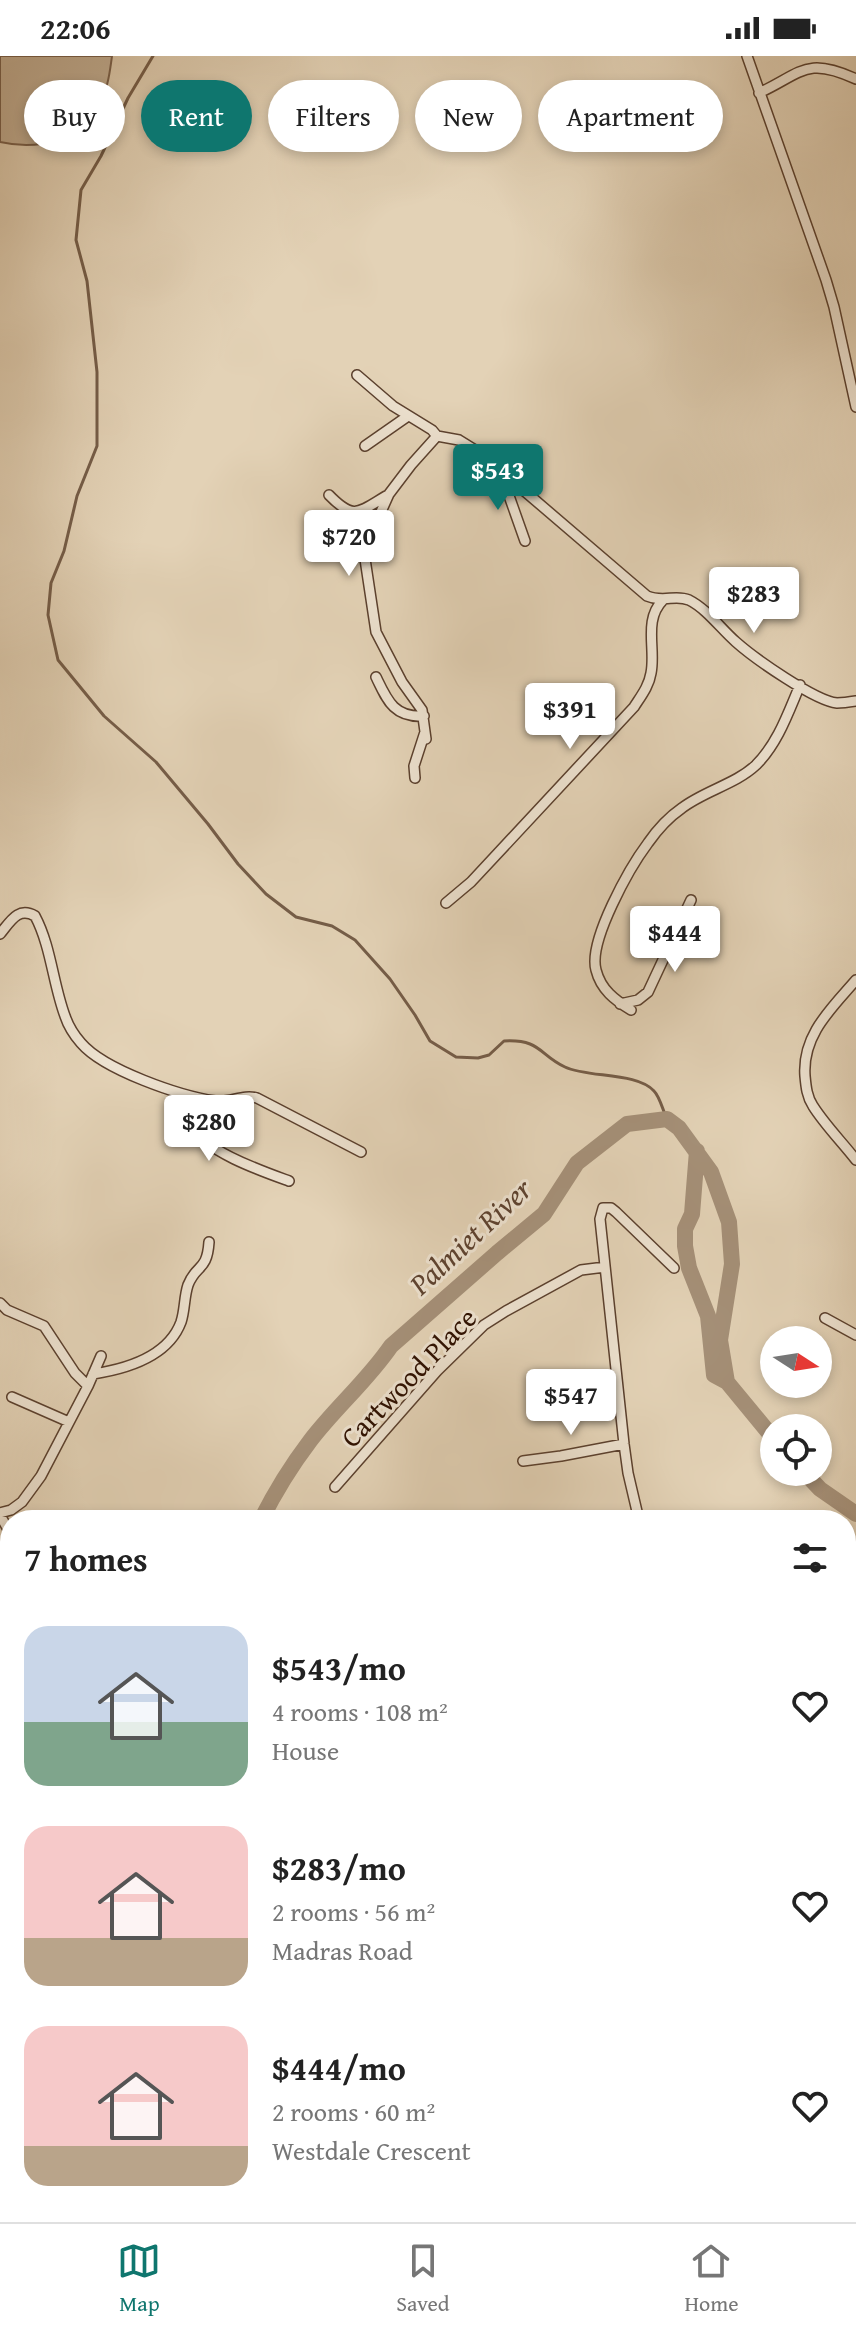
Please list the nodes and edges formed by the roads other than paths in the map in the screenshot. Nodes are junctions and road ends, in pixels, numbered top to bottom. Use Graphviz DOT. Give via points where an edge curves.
graph roads {
  1 [pos="747,56"];
  2 [pos="856,79"];
  3 [pos="759,93"];
  4 [pos="357,375"];
  5 [pos="856,407"];
  6 [pos="408,416"];
  7 [pos="437,436"];
  8 [pos="365,446"];
  9 [pos="501,473"];
  10 [pos="389,494"];
  11 [pos="329,495"];
  12 [pos="525,541"];
  13 [pos="663,600"];
  14 [pos="376,677"];
  15 [pos="800,685"];
  16 [pos="856,701"];
  17 [pos="424,716"];
  18 [pos="415,778"];
  19 [pos="691,900"];
  20 [pos="446,903"];
  21 [pos="0,934"];
  22 [pos="856,980"];
  23 [pos="620,1004"];
  24 [pos="631,1010"];
  25 [pos="198,1098"];
  26 [pos="361,1152"];
  27 [pos="856,1160"];
  28 [pos="289,1181"];
  29 [pos="209,1242"];
  30 [pos="605,1267"];
  31 [pos="674,1268"];
  32 [pos="0,1303"];
  33 [pos="825,1318"];
  34 [pos="856,1335"];
  35 [pos="101,1356"];
  36 [pos="93,1374"];
  37 [pos="88,1386"];
  38 [pos="12,1397"];
  39 [pos="69,1422"];
  40 [pos="624,1444"];
  41 [pos="523,1461"];
  42 [pos="335,1487"];
  43 [pos="11,1510"];
  44 [pos="637,1510"];
  1 -- 3 [label="street"];
  2 -- 3 [label="street" via="836,68 809,66"];
  3 -- 5 [label="street" via="826,280"];
  4 -- 6 [label="street"];
  6 -- 7 [label="street"];
  6 -- 8 [label="street"];
  7 -- 9 [label="street" via="459,440"];
  7 -- 10 [label="street"];
  9 -- 12 [label="street"];
  9 -- 13 [label="street" via="642,592"];
  10 -- 11 [label="street" via="354,512"];
  10 -- 17 [label="street" via="368,541 365,569 376,632"];
  13 -- 15 [label="street" via="691,601 738,644"];
  13 -- 20 [label="street" via="652,621 651,672 634,707"];
  14 -- 17 [label="street" via="389,704 408,715"];
  15 -- 16 [label="street" via="830,701"];
  15 -- 23 [label="street" via="784,724 751,770 680,809 633,867 594,952 599,979"];
  17 -- 18 [label="street"];
  19 -- 23 [label="street" via="648,992"];
  21 -- 25 [label="street" via="20,913 35,916 63,1013 81,1043 138,1077"];
  22 -- 27 [label="street" via="810,1038 804,1065 813,1106"];
  23 -- 24 [label="street"];
  25 -- 26 [label="street" via="257,1098"];
  25 -- 28 [label="street" via="194,1125 205,1141 243,1164"];
  29 -- 36 [label="street" via="206,1263 190,1280 183,1318 173,1337 139,1362"];
  30 -- 31 [label="street" via="600,1219 607,1207"];
  30 -- 40 [label="street"];
  30 -- 42 [label="street, Cartwood Place" via="581,1270 484,1325"];
  32 -- 37 [label="street" via="44,1326"];
  33 -- 34 [label="street"];
  35 -- 36 [label="street"];
  36 -- 37 [label="street"];
  37 -- 39 [label="street"];
  38 -- 39 [label="street"];
  39 -- 43 [label="street" via="32,1490"];
  40 -- 41 [label="street"];
  40 -- 44 [label="street"];
}
